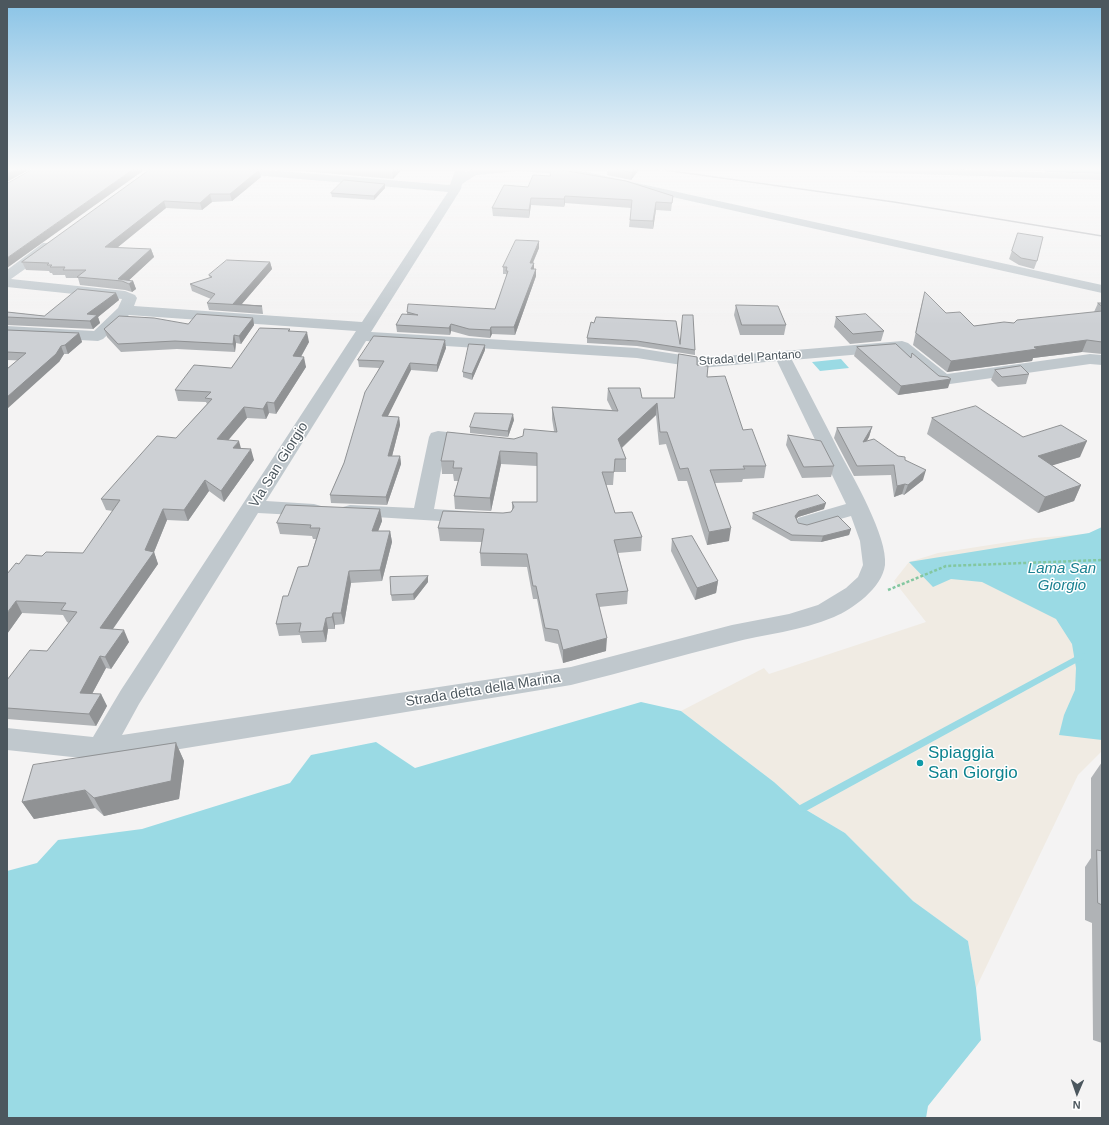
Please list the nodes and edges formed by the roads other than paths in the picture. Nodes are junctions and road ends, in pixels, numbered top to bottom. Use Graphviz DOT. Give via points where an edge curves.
graph roads {
  1 [pos="435,220"];
  2 [pos="795,220"];
  3 [pos="60,237"];
  4 [pos="7,276"];
  5 [pos="7,283"];
  6 [pos="1102,289"];
  7 [pos="125,310"];
  8 [pos="7,331"];
  9 [pos="364,331"];
  10 [pos="782,356"];
  11 [pos="1102,360"];
  12 [pos="492,442"];
  13 [pos="253,507"];
  14 [pos="858,507"];
  15 [pos="423,515"];
  16 [pos="487,518"];
  17 [pos="805,523"];
  18 [pos="7,739"];
  19 [pos="100,749"];
  1 -- 9 [label="street, Via San Giorgio"];
  2 -- 6 [label="street"];
  3 -- 4 [label="street"];
  5 -- 7 [label="street" via="125,295 130,298"];
  7 -- 8 [label="street" via="98,336"];
  7 -- 9 [label="street, Strada del Pantano"];
  9 -- 10 [label="street, Strada del Pantano" via="637,353 701,363"];
  9 -- 13 [label="street, Via San Giorgio"];
  10 -- 11 [label="street, Strada del Pantano" via="902,346 943,380 1090,359"];
  10 -- 14 [label="street, Strada detta della Marina"];
  12 -- 15 [label="street" via="438,437"];
  13 -- 15 [label="street"];
  13 -- 19 [label="street, Via San Giorgio" via="130,697"];
  14 -- 17 [label="street"];
  14 -- 19 [label="street, Strada detta della Marina" via="871,541 874,565 868,581 854,594 826,611 571,676"];
  15 -- 16 [label="street"];
  18 -- 19 [label="street, Strada detta della Marina"];
}
